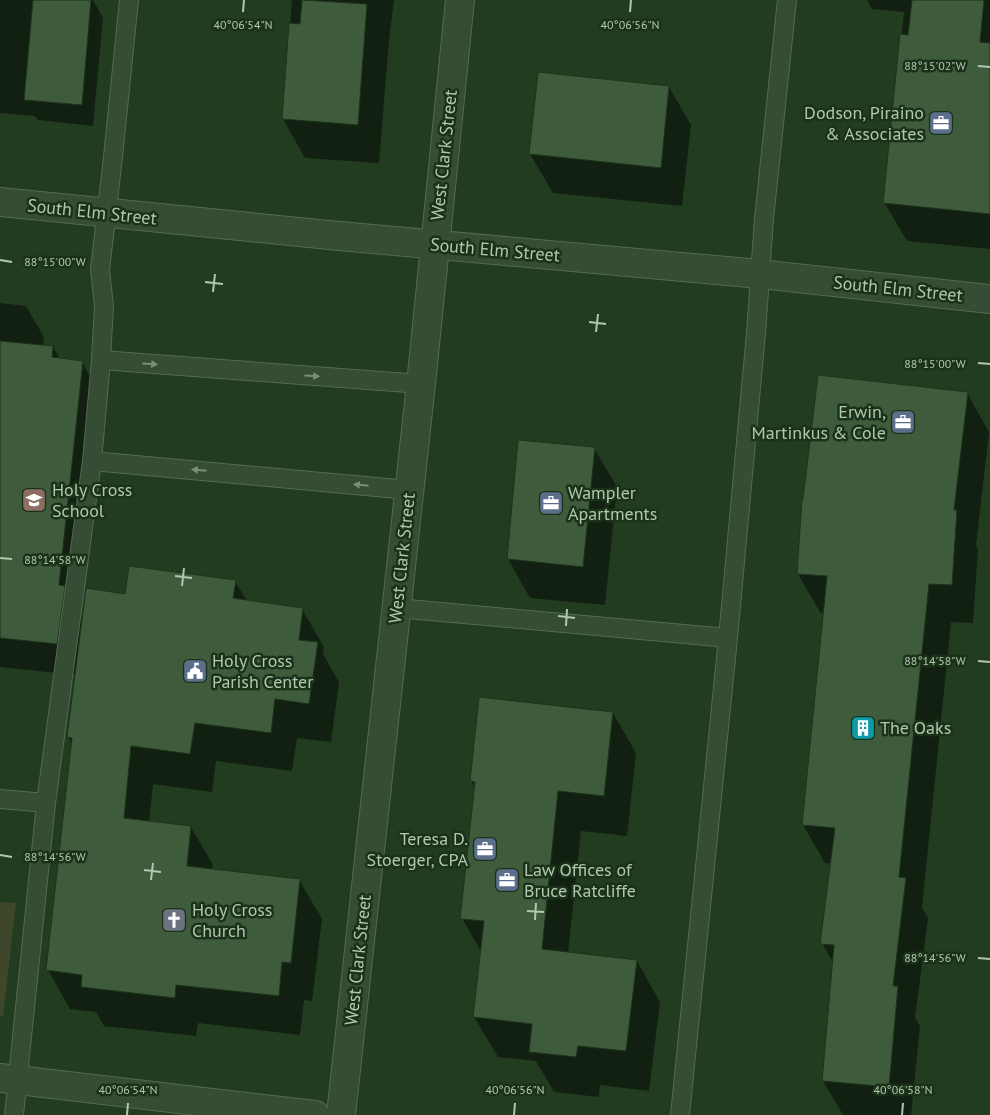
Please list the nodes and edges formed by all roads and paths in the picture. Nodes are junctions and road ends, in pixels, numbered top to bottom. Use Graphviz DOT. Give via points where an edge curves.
graph roads {
  1 [pos="129,0"];
  2 [pos="460,0"];
  3 [pos="787,0"];
  4 [pos="0,202"];
  5 [pos="106,213"];
  6 [pos="435,244"];
  7 [pos="760,274"];
  8 [pos="990,299"];
  9 [pos="102,360"];
  10 [pos="421,384"];
  11 [pos="92,461"];
  12 [pos="409,490"];
  13 [pos="397,608"];
  14 [pos="728,638"];
  15 [pos="0,799"];
  16 [pos="46,803"];
  17 [pos="9,1078"];
  18 [pos="14,1115"];
  19 [pos="315,1115"];
  20 [pos="341,1115"];
  21 [pos="680,1115"];
  1 -- 5 [label="lane"];
  2 -- 6 [label="street, West Clark Street"];
  3 -- 7 [label="lane"];
  4 -- 5 [label="street, South Elm Street"];
  5 -- 6 [label="street, South Elm Street"];
  5 -- 9 [label="lane" via="100,270 104,306"];
  6 -- 7 [label="street, South Elm Street"];
  6 -- 10 [label="street, West Clark Street"];
  7 -- 8 [label="street, South Elm Street"];
  7 -- 14 [label="lane"];
  9 -- 10 [label="lane, one-way"];
  9 -- 11 [label="lane"];
  10 -- 12 [label="street, West Clark Street"];
  12 -- 11 [label="lane, one-way"];
  11 -- 16 [label="lane"];
  12 -- 13 [label="street, West Clark Street"];
  13 -- 14 [label="lane"];
  13 -- 20 [label="street, West Clark Street"];
  14 -- 21 [label="lane"];
  15 -- 16 [label="lane"];
  16 -- 17 [label="lane"];
  17 -- 18 [label="lane"];
  17 -- 19 [label="street"];
}
